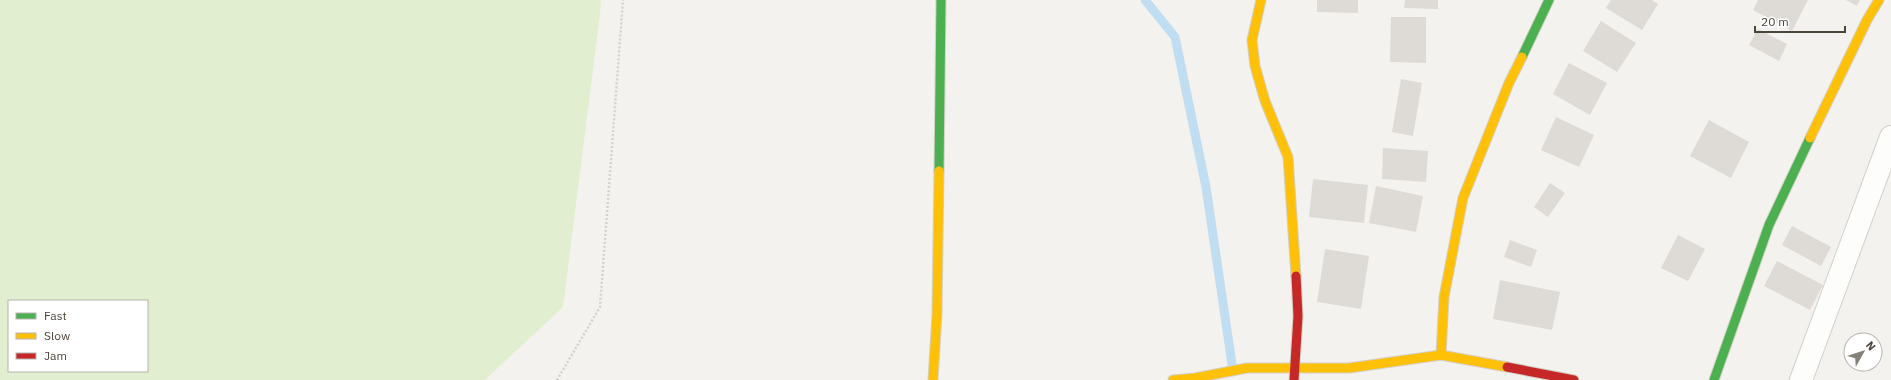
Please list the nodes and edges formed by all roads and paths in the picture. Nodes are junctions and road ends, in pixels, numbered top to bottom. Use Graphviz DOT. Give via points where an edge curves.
graph roads {
  1 [pos="623,0"];
  2 [pos="941,0"];
  3 [pos="1262,0"];
  4 [pos="1549,0"];
  5 [pos="1879,0"];
  6 [pos="1891,137"];
  7 [pos="1441,355"];
  8 [pos="1294,369"];
  9 [pos="557,380"];
  10 [pos="933,380"];
  11 [pos="1173,380"];
  12 [pos="1294,380"];
  13 [pos="1574,380"];
  14 [pos="1714,380"];
  15 [pos="1801,380"];
  1 -- 9 [label="path" via="600,307"];
  2 -- 10 [label="street" via="937,307"];
  3 -- 8 [label="street" via="1252,40 1254,60 1265,101 1288,157 1298,316"];
  4 -- 7 [label="street" via="1509,83 1463,198 1444,297"];
  5 -- 14 [label="street" via="1768,225"];
  6 -- 15 [label="street"];
  7 -- 8 [label="street" via="1349,368"];
  7 -- 13 [label="street"];
  8 -- 11 [label="street" via="1247,368"];
  8 -- 12 [label="street"];
}
